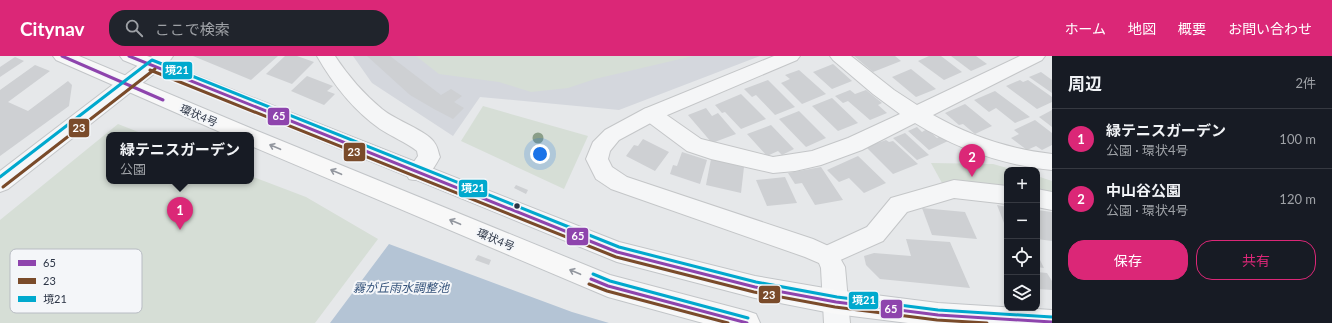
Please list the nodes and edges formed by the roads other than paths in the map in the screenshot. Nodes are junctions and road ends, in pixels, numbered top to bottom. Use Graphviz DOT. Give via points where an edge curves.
graph roads {
  1 [pos="62,56"];
  2 [pos="129,56"];
  3 [pos="326,56"];
  4 [pos="791,56"];
  5 [pos="839,56"];
  6 [pos="1036,56"];
  7 [pos="158,61"];
  8 [pos="128,85"];
  9 [pos="651,114"];
  10 [pos="915,114"];
  11 [pos="240,132"];
  12 [pos="254,138"];
  13 [pos="1052,162"];
  14 [pos="417,173"];
  15 [pos="0,183"];
  16 [pos="1004,195"];
  17 [pos="1040,199"];
  18 [pos="1052,201"];
  19 [pos="827,256"];
  20 [pos="836,312"];
  21 [pos="1052,322"];
  22 [pos="747,323"];
  1 -- 8 [label="main road, 環状4号"];
  2 -- 7 [label="main road"];
  3 -- 14 [label="street" via="333,69 363,103 385,122 428,149 429,157"];
  4 -- 9 [label="street"];
  5 -- 10 [label="street" via="892,99"];
  6 -- 10 [label="street"];
  7 -- 8 [label="street"];
  7 -- 14 [label="main road"];
  8 -- 11 [label="main road, 環状4号"];
  8 -- 15 [label="street"];
  9 -- 10 [label="street" via="694,144 711,151 773,165 814,159 855,144"];
  9 -- 19 [label="street" via="612,135 600,148 597,159 604,173 619,183 814,249"];
  10 -- 13 [label="street" via="982,147 1035,161"];
  22 -- 12 [label="main road, 環状4号, one-way" via="608,286"];
  14 -- 20 [label="main road" via="617,252 755,287"];
  16 -- 19 [label="street" via="954,189 899,204 875,234"];
  17 -- 18 [label="street"];
  19 -- 20 [label="street" via="833,267"];
  20 -- 21 [label="main road"];
}
